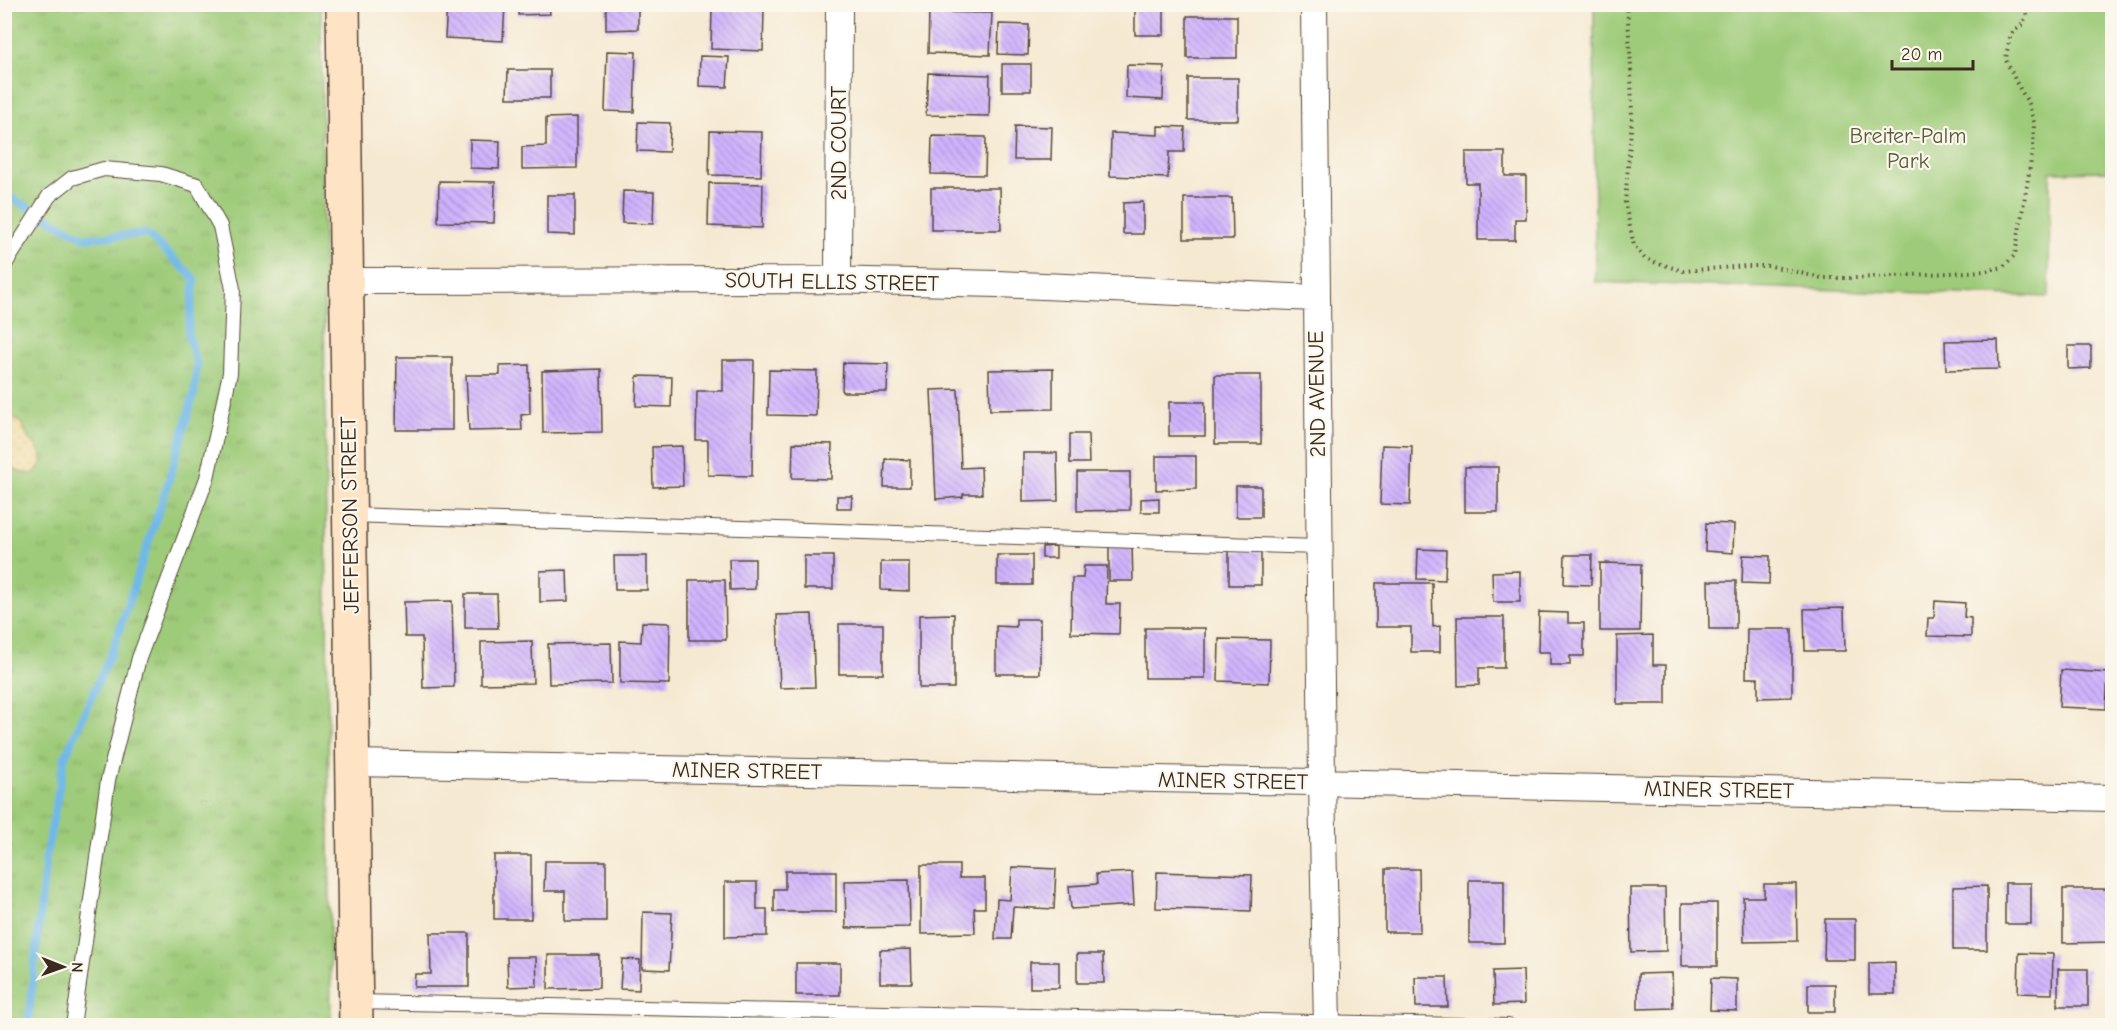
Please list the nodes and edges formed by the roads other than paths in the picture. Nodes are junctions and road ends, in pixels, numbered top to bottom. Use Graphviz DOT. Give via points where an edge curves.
graph roads {
  1 [pos="343,4"];
  2 [pos="839,4"];
  3 [pos="1314,4"];
  4 [pos="4,266"];
  5 [pos="838,280"];
  6 [pos="347,281"];
  7 [pos="1316,298"];
  8 [pos="350,515"];
  9 [pos="1319,547"];
  10 [pos="353,764"];
  11 [pos="1322,783"];
  12 [pos="2112,798"];
  13 [pos="356,1014"];
  14 [pos="1327,1024"];
  15 [pos="73,1026"];
  16 [pos="1509,1026"];
  1 -- 6 [label="street, JEFFERSON STREET"];
  2 -- 5 [label="street, 2ND COURT"];
  3 -- 7 [label="street, 2ND AVENUE"];
  4 -- 15 [label="lane" via="48,196 72,178 104,169 161,174 197,185 220,226 233,289 230,373 207,478 139,658 108,780"];
  5 -- 6 [label="street, SOUTH ELLIS STREET"];
  5 -- 7 [label="street, SOUTH ELLIS STREET"];
  6 -- 8 [label="street, JEFFERSON STREET"];
  7 -- 9 [label="street, 2ND AVENUE"];
  8 -- 9 [label="lane"];
  8 -- 10 [label="street, JEFFERSON STREET"];
  9 -- 11 [label="street, 2ND AVENUE"];
  10 -- 11 [label="street, MINER STREET"];
  10 -- 13 [label="street, JEFFERSON STREET"];
  11 -- 12 [label="street, MINER STREET"];
  11 -- 14 [label="street, 2ND AVENUE"];
  13 -- 14 [label="lane"];
  14 -- 16 [label="lane"];
}
